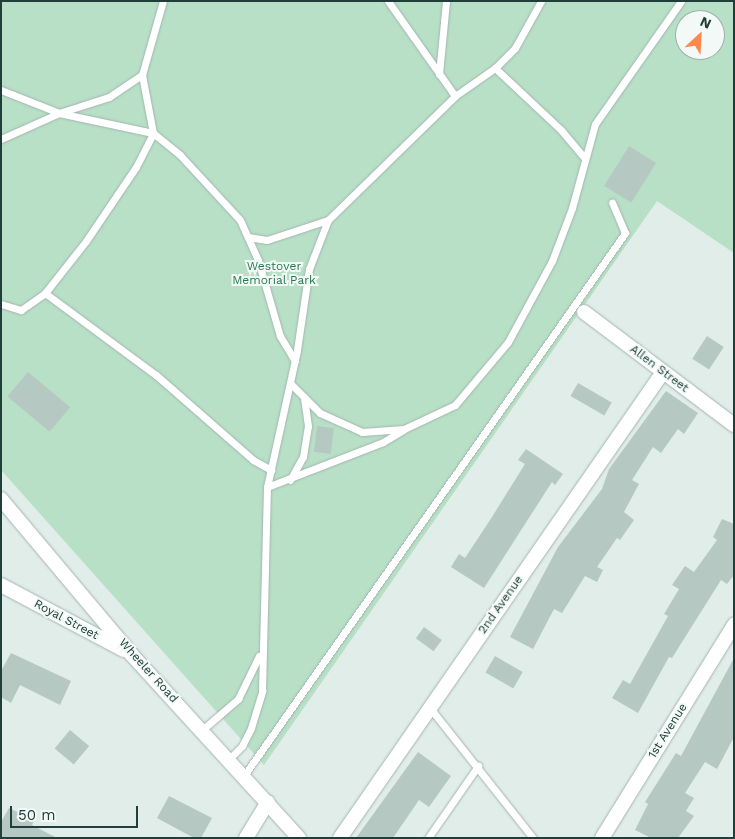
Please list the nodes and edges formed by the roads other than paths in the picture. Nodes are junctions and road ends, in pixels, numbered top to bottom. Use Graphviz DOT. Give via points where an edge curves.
graph roads {
  1 [pos="163,1"];
  2 [pos="388,1"];
  3 [pos="446,1"];
  4 [pos="541,1"];
  5 [pos="681,1"];
  6 [pos="495,68"];
  7 [pos="439,74"];
  8 [pos="142,75"];
  9 [pos="1,90"];
  10 [pos="455,96"];
  11 [pos="60,113"];
  12 [pos="153,133"];
  13 [pos="1,139"];
  14 [pos="584,157"];
  15 [pos="612,203"];
  16 [pos="328,220"];
  17 [pos="248,237"];
  18 [pos="45,293"];
  19 [pos="1,304"];
  20 [pos="584,312"];
  21 [pos="295,360"];
  22 [pos="663,372"];
  23 [pos="290,383"];
  24 [pos="304,397"];
  25 [pos="734,425"];
  26 [pos="404,429"];
  27 [pos="271,470"];
  28 [pos="290,480"];
  29 [pos="268,486"];
  30 [pos="1,499"];
  31 [pos="1,585"];
  32 [pos="734,625"];
  33 [pos="261,653"];
  34 [pos="131,654"];
  35 [pos="430,708"];
  36 [pos="202,730"];
  37 [pos="228,760"];
  38 [pos="478,766"];
  39 [pos="243,777"];
  40 [pos="268,802"];
  41 [pos="246,838"];
  42 [pos="299,838"];
  43 [pos="340,838"];
  44 [pos="428,838"];
  45 [pos="534,838"];
  46 [pos="602,838"];
  1 -- 8 [label="lane"];
  2 -- 7 [label="lane"];
  3 -- 7 [label="lane"];
  4 -- 6 [label="lane" via="514,48"];
  5 -- 14 [label="lane" via="595,124"];
  6 -- 10 [label="lane"];
  6 -- 14 [label="lane" via="561,130"];
  7 -- 10 [label="lane"];
  8 -- 11 [label="lane" via="109,97"];
  8 -- 12 [label="lane"];
  9 -- 11 [label="lane"];
  10 -- 16 [label="lane"];
  11 -- 12 [label="lane"];
  11 -- 13 [label="lane"];
  12 -- 17 [label="lane" via="213,187 240,220"];
  12 -- 18 [label="lane" via="136,167 86,241"];
  14 -- 26 [label="lane" via="572,208 552,261 508,342 455,405"];
  15 -- 39 [label="lane" via="625,233"];
  16 -- 17 [label="lane" via="267,240"];
  16 -- 21 [label="lane" via="309,269"];
  17 -- 21 [label="lane" via="280,336"];
  18 -- 19 [label="lane" via="21,310"];
  18 -- 27 [label="lane" via="156,375 253,460"];
  20 -- 22 [label="street, Allen Street"];
  21 -- 23 [label="lane"];
  22 -- 25 [label="street, Allen Street"];
  22 -- 35 [label="street, 2nd Avenue"];
  23 -- 24 [label="lane"];
  23 -- 27 [label="lane"];
  24 -- 26 [label="lane" via="320,413 362,432"];
  24 -- 28 [label="lane" via="308,426 304,449"];
  26 -- 28 [label="lane" via="383,442"];
  27 -- 29 [label="lane"];
  28 -- 29 [label="lane"];
  29 -- 33 [label="lane"];
  30 -- 34 [label="street, Wheeler Road"];
  31 -- 34 [label="street, Royal Street"];
  32 -- 46 [label="street, 1st Avenue"];
  33 -- 36 [label="lane" via="238,699"];
  33 -- 37 [label="lane" via="262,691 251,728 242,746"];
  34 -- 36 [label="street, Wheeler Road"];
  35 -- 38 [label="lane"];
  35 -- 43 [label="street, 2nd Avenue"];
  36 -- 37 [label="street, Wheeler Road"];
  37 -- 39 [label="street, Wheeler Road"];
  38 -- 44 [label="lane"];
  38 -- 45 [label="lane"];
  39 -- 40 [label="street, Wheeler Road"];
  40 -- 41 [label="street"];
  40 -- 42 [label="street, Wheeler Road"];
}
